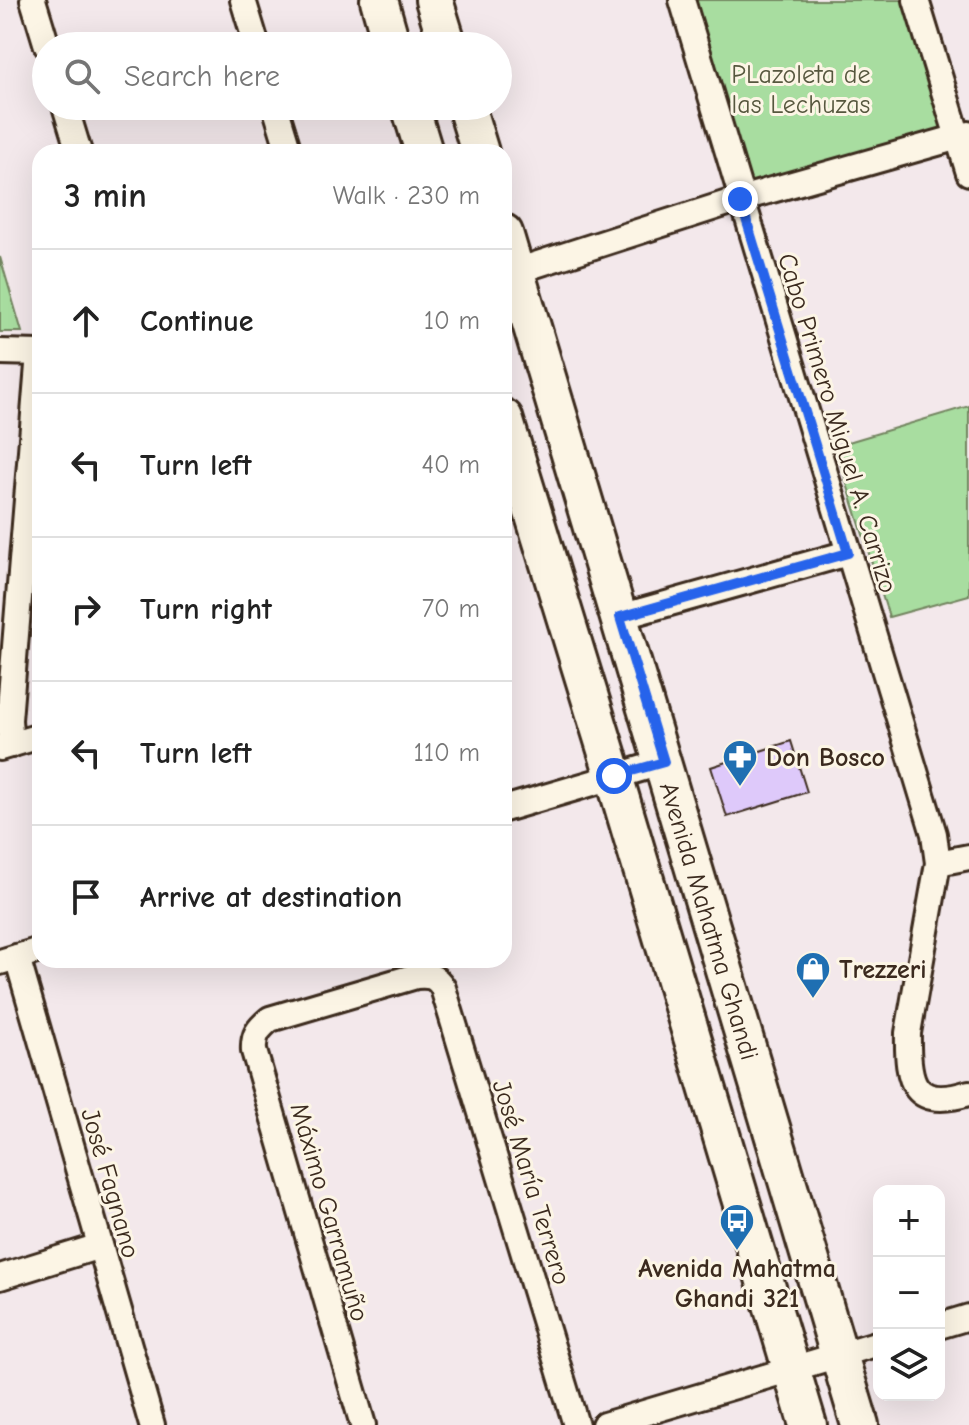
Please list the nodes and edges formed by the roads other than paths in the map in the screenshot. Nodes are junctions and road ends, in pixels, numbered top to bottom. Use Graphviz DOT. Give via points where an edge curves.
graph roads {
  1 [pos="33,0"];
  2 [pos="243,0"];
  3 [pos="379,0"];
  4 [pos="434,0"];
  5 [pos="682,0"];
  6 [pos="916,0"];
  7 [pos="43,32"];
  8 [pos="253,32"];
  9 [pos="388,32"];
  10 [pos="444,32"];
  11 [pos="69,120"];
  12 [pos="279,120"];
  13 [pos="414,120"];
  14 [pos="470,120"];
  15 [pos="964,136"];
  16 [pos="77,144"];
  17 [pos="287,144"];
  18 [pos="422,144"];
  19 [pos="478,144"];
  20 [pos="969,173"];
  21 [pos="740,199"];
  22 [pos="512,272"];
  23 [pos="512,279"];
  24 [pos="0,352"];
  25 [pos="32,353"];
  26 [pos="32,446"];
  27 [pos="513,479"];
  28 [pos="848,553"];
  29 [pos="620,617"];
  30 [pos="32,736"];
  31 [pos="7,738"];
  32 [pos="664,762"];
  33 [pos="614,776"];
  34 [pos="512,807"];
  35 [pos="969,857"];
  36 [pos="938,863"];
  37 [pos="19,956"];
  38 [pos="416,976"];
  39 [pos="969,1093"];
  40 [pos="100,1246"];
  41 [pos="0,1277"];
  42 [pos="969,1317"];
  43 [pos="945,1324"];
  44 [pos="873,1345"];
  45 [pos="838,1355"];
  46 [pos="792,1371"];
  47 [pos="152,1425"];
  48 [pos="363,1425"];
  49 [pos="576,1425"];
  50 [pos="604,1425"];
  51 [pos="808,1425"];
  52 [pos="860,1425"];
  1 -- 7 [label="street"];
  2 -- 8 [label="street"];
  3 -- 9 [label="main road"];
  4 -- 10 [label="main road"];
  5 -- 21 [label="street, Cabo Primero Miguel A. Carrizo"];
  6 -- 15 [label="street"];
  11 -- 16 [label="street"];
  12 -- 17 [label="street"];
  13 -- 18 [label="main road"];
  14 -- 19 [label="main road"];
  15 -- 20 [label="street"];
  15 -- 21 [label="street"];
  21 -- 22 [label="street"];
  21 -- 28 [label="street, Cabo Primero Miguel A. Carrizo"];
  23 -- 29 [label="main road, Avenida Mahatma Ghandi"];
  24 -- 25 [label="street"];
  26 -- 31 [label="street"];
  27 -- 33 [label="main road, Avenida Mahatma Ghandi"];
  28 -- 29 [label="street"];
  28 -- 36 [label="street, Cabo Primero Miguel A. Carrizo" via="934,834"];
  29 -- 32 [label="main road, Avenida Mahatma Ghandi"];
  30 -- 31 [label="street"];
  32 -- 33 [label="street"];
  32 -- 45 [label="main road, Avenida Mahatma Ghandi"];
  33 -- 34 [label="street"];
  33 -- 46 [label="main road, Avenida Mahatma Ghandi"];
  35 -- 36 [label="street"];
  36 -- 39 [label="street" via="907,1054 916,1087 924,1095 939,1101"];
  37 -- 40 [label="street, José Fagnano"];
  38 -- 48 [label="street, Máximo Garramuño" via="270,1019 253,1037"];
  38 -- 49 [label="street, José María Terrero" via="430,975 443,988"];
  40 -- 41 [label="street"];
  40 -- 47 [label="street, José Fagnano"];
  42 -- 43 [label="street"];
  44 -- 45 [label="street"];
  45 -- 46 [label="street"];
  45 -- 52 [label="main road, Avenida Mahatma Ghandi"];
  46 -- 50 [label="street"];
  46 -- 51 [label="main road, Avenida Mahatma Ghandi"];
}
